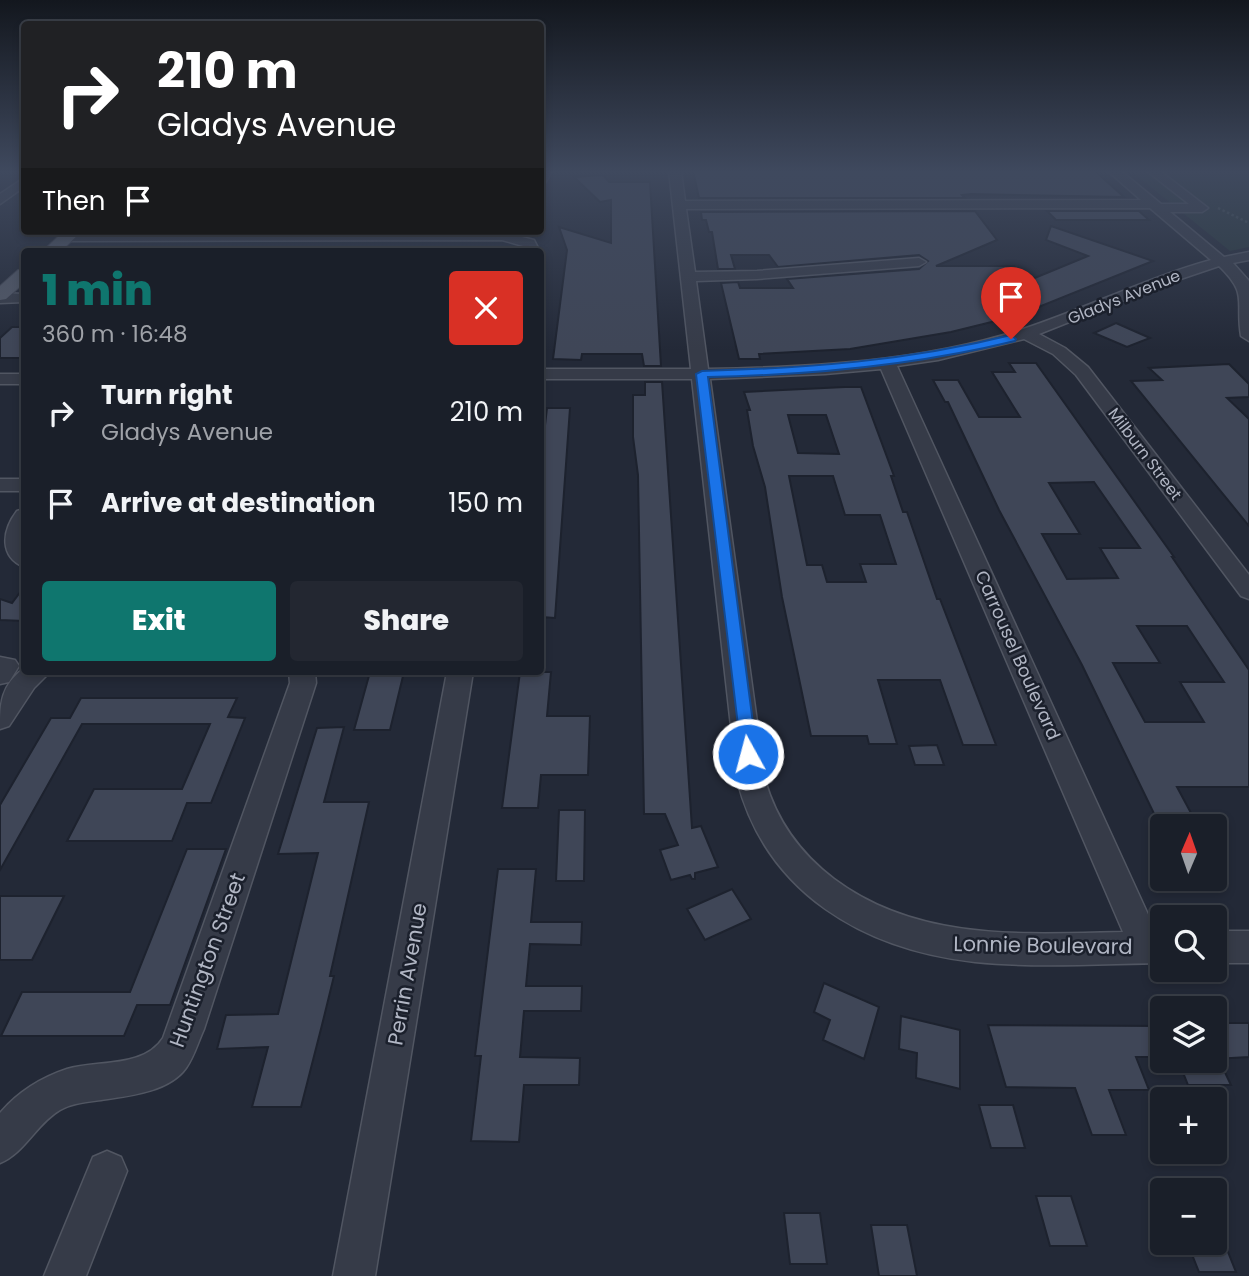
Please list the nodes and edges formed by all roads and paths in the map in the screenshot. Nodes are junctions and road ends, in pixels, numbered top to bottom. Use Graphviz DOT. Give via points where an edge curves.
graph roads {
  1 [pos="682,231"];
  2 [pos="1185,231"];
  3 [pos="70,235"];
  4 [pos="406,235"];
  5 [pos="55,248"];
  6 [pos="532,248"];
  7 [pos="1249,256"];
  8 [pos="919,262"];
  9 [pos="1223,262"];
  10 [pos="688,276"];
  11 [pos="21,277"];
  12 [pos="0,297"];
  13 [pos="21,298"];
  14 [pos="1249,298"];
  15 [pos="1249,304"];
  16 [pos="1027,334"];
  17 [pos="1249,336"];
  18 [pos="887,363"];
  19 [pos="544,374"];
  20 [pos="702,374"];
  21 [pos="0,379"];
  22 [pos="21,379"];
  23 [pos="0,485"];
  24 [pos="21,485"];
  25 [pos="21,519"];
  26 [pos="18,556"];
  27 [pos="1249,591"];
  28 [pos="0,666"];
  29 [pos="0,675"];
  30 [pos="33,675"];
  31 [pos="302,675"];
  32 [pos="459,675"];
  33 [pos="0,719"];
  34 [pos="1150,938"];
  35 [pos="1150,947"];
  36 [pos="1227,947"];
  37 [pos="1249,947"];
  38 [pos="0,1144"];
  39 [pos="107,1171"];
  40 [pos="65,1276"];
  41 [pos="354,1276"];
  1 -- 10 [label="street, Lonnie Boulevard"];
  2 -- 9 [label="street"];
  3 -- 5 [label="main road"];
  4 -- 6 [label="street" via="494,236 523,240"];
  7 -- 9 [label="street, Gladys Avenue"];
  8 -- 10 [label="street"];
  9 -- 14 [label="street" via="1239,277"];
  9 -- 16 [label="street, Gladys Avenue" via="1170,276"];
  10 -- 20 [label="street, Lonnie Boulevard"];
  11 -- 12 [label="main road"];
  12 -- 13 [label="street"];
  15 -- 17 [label="street"];
  16 -- 18 [label="street, Gladys Avenue"];
  16 -- 27 [label="street, Milburn Street" via="1059,351 1082,371"];
  18 -- 20 [label="street, Gladys Avenue" via="802,372"];
  18 -- 34 [label="street, Carrousel Boulevard"];
  19 -- 20 [label="street, Gladys Avenue"];
  20 -- 35 [label="street, Lonnie Boulevard" via="755,799 765,824 791,860 820,889 848,908 898,933 934,942 970,947"];
  21 -- 22 [label="street"];
  23 -- 24 [label="street"];
  25 -- 26 [label="street" via="10,535"];
  28 -- 29 [label="street" via="6,666"];
  30 -- 33 [label="street"];
  31 -- 38 [label="street, Huntington Street" via="186,1029 170,1060 149,1073 87,1081 54,1093 25,1111"];
  32 -- 41 [label="street, Perrin Avenue"];
  36 -- 37 [label="street"];
  39 -- 40 [label="street"];
}
